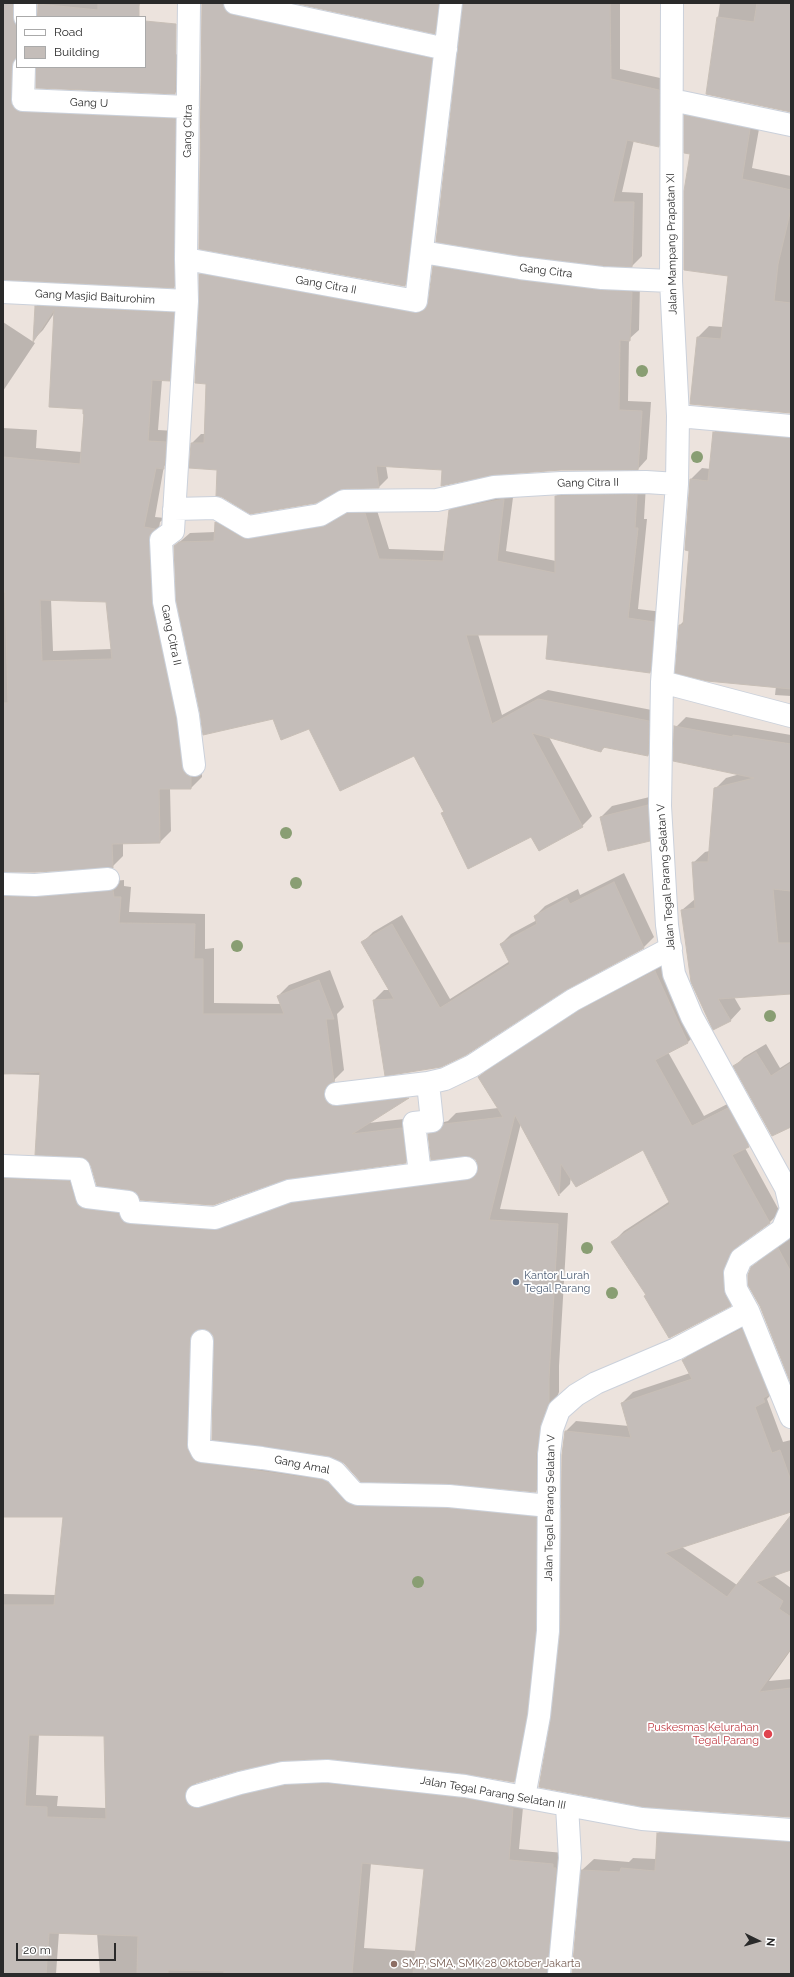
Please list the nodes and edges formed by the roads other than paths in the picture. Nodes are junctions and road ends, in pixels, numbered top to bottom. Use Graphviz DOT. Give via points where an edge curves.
graph roads {
  1 [pos="25,3"];
  2 [pos="190,3"];
  3 [pos="235,3"];
  4 [pos="451,3"];
  5 [pos="672,3"];
  6 [pos="25,16"];
  7 [pos="446,50"];
  8 [pos="24,68"];
  9 [pos="672,100"];
  10 [pos="188,107"];
  11 [pos="791,125"];
  12 [pos="422,252"];
  13 [pos="186,259"];
  14 [pos="671,281"];
  15 [pos="3,292"];
  16 [pos="187,301"];
  17 [pos="678,416"];
  18 [pos="791,426"];
  19 [pos="677,484"];
  20 [pos="174,509"];
  21 [pos="662,682"];
  22 [pos="791,716"];
  23 [pos="194,765"];
  24 [pos="108,879"];
  25 [pos="3,884"];
  26 [pos="671,948"];
  27 [pos="428,1083"];
  28 [pos="336,1094"];
  29 [pos="3,1166"];
  30 [pos="466,1168"];
  31 [pos="420,1174"];
  32 [pos="791,1209"];
  33 [pos="748,1311"];
  34 [pos="202,1342"];
  35 [pos="791,1416"];
  36 [pos="549,1506"];
  37 [pos="197,1796"];
  38 [pos="524,1797"];
  39 [pos="567,1806"];
  40 [pos="791,1830"];
  41 [pos="559,1974"];
  1 -- 6 [label="street"];
  2 -- 10 [label="street, Gang Citra"];
  3 -- 7 [label="street"];
  4 -- 7 [label="street, Gang Citra II"];
  5 -- 9 [label="street, Jalan Mampang Prapatan XI"];
  7 -- 12 [label="street, Gang Citra II"];
  8 -- 10 [label="street, Gang U" via="23,100"];
  9 -- 11 [label="street"];
  9 -- 14 [label="street, Jalan Mampang Prapatan XI"];
  10 -- 13 [label="street, Gang Citra"];
  12 -- 13 [label="street, Gang Citra II" via="416,301"];
  12 -- 14 [label="street, Gang Citra" via="602,278"];
  13 -- 16 [label="street, Gang Citra II"];
  14 -- 17 [label="street, Jalan Mampang Prapatan XI"];
  15 -- 16 [label="street, Gang Masjid Baiturohim"];
  16 -- 20 [label="street, Gang Citra II"];
  17 -- 18 [label="street"];
  17 -- 19 [label="street, Jalan Mampang Prapatan XI"];
  19 -- 20 [label="street, Gang Citra II" via="561,483 494,487 438,500 344,501 320,515 248,527 216,508"];
  19 -- 21 [label="street, Jalan Tegal Parang Selatan V"];
  20 -- 23 [label="street, Gang Citra II" via="173,531 161,540 164,602 188,716"];
  21 -- 22 [label="street"];
  21 -- 26 [label="street, Jalan Tegal Parang Selatan V" via="660,806 667,925"];
  24 -- 25 [label="street" via="35,885"];
  26 -- 27 [label="street" via="574,1000 472,1066 445,1079"];
  26 -- 32 [label="street, Jalan Tegal Parang Selatan V" via="674,974 692,1017 786,1188"];
  27 -- 28 [label="street"];
  27 -- 31 [label="street" via="432,1121 414,1123"];
  29 -- 31 [label="street" via="79,1169 87,1197 128,1202 131,1212 216,1218 289,1192"];
  30 -- 31 [label="street"];
  32 -- 33 [label="street, Jalan Tegal Parang Selatan V" via="782,1230 741,1259 736,1273 736,1289"];
  33 -- 35 [label="street, Jalan Tegal Parang Selatan V"];
  33 -- 36 [label="street, Jalan Tegal Parang Selatan V" via="676,1349 596,1383 576,1395 559,1410 552,1429 549,1454"];
  34 -- 36 [label="street, Gang Amal" via="202,1451 326,1468 335,1472 353,1492 358,1494 449,1496"];
  36 -- 38 [label="street, Jalan Tegal Parang Selatan V" via="548,1631 539,1716"];
  37 -- 38 [label="street, Jalan Tegal Parang Selatan III" via="283,1774 327,1771 443,1783"];
  38 -- 39 [label="street, Jalan Tegal Parang Selatan III"];
  39 -- 40 [label="street, Jalan Tegal Parang Selatan III" via="642,1819"];
  39 -- 41 [label="street" via="570,1858"];
}
